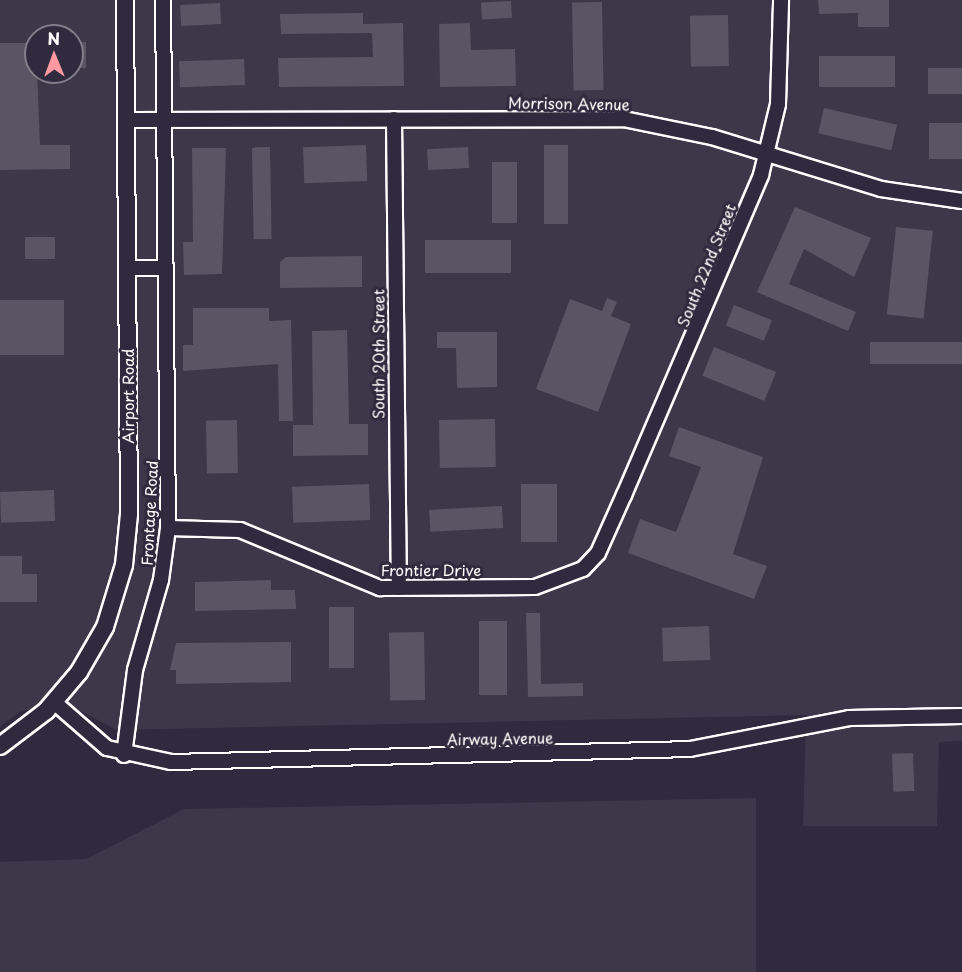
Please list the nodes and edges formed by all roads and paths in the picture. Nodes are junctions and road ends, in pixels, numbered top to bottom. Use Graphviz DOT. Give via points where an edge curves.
graph roads {
  1 [pos="125,0"];
  2 [pos="164,0"];
  3 [pos="781,0"];
  4 [pos="394,119"];
  5 [pos="126,120"];
  6 [pos="164,120"];
  7 [pos="767,154"];
  8 [pos="962,201"];
  9 [pos="127,268"];
  10 [pos="166,268"];
  11 [pos="168,528"];
  12 [pos="609,530"];
  13 [pos="399,588"];
  14 [pos="54,702"];
  15 [pos="962,716"];
  16 [pos="0,746"];
  17 [pos="124,755"];
  1 -- 5 [label="main road, Airport Road"];
  2 -- 6 [label="street, Frontage Road"];
  3 -- 7 [label="street, South 22nd Street" via="779,88"];
  4 -- 6 [label="street, Morrison Avenue"];
  4 -- 7 [label="street, Morrison Avenue" via="624,119 690,131"];
  4 -- 13 [label="street, South 20th Street"];
  5 -- 6 [label="street, Morrison Avenue"];
  5 -- 9 [label="main road, Airport Road"];
  6 -- 10 [label="street, Frontage Road"];
  7 -- 8 [label="street, Morrison Avenue" via="881,189"];
  7 -- 12 [label="street, South 22nd Street" via="685,359"];
  9 -- 10 [label="street"];
  9 -- 14 [label="main road, Airport Road" via="124,565 101,635"];
  10 -- 11 [label="street, Frontage Road"];
  11 -- 13 [label="street, Frontier Drive" via="240,530 358,581"];
  11 -- 17 [label="street, Frontage Road" via="161,580 135,670"];
  12 -- 13 [label="street, Frontier Drive" via="593,560 558,582"];
  14 -- 16 [label="main road, Airport Road"];
  14 -- 17 [label="street, Airway Avenue" via="97,741"];
  15 -- 17 [label="street, Airway Avenue" via="849,718 690,749 178,762"];
}
